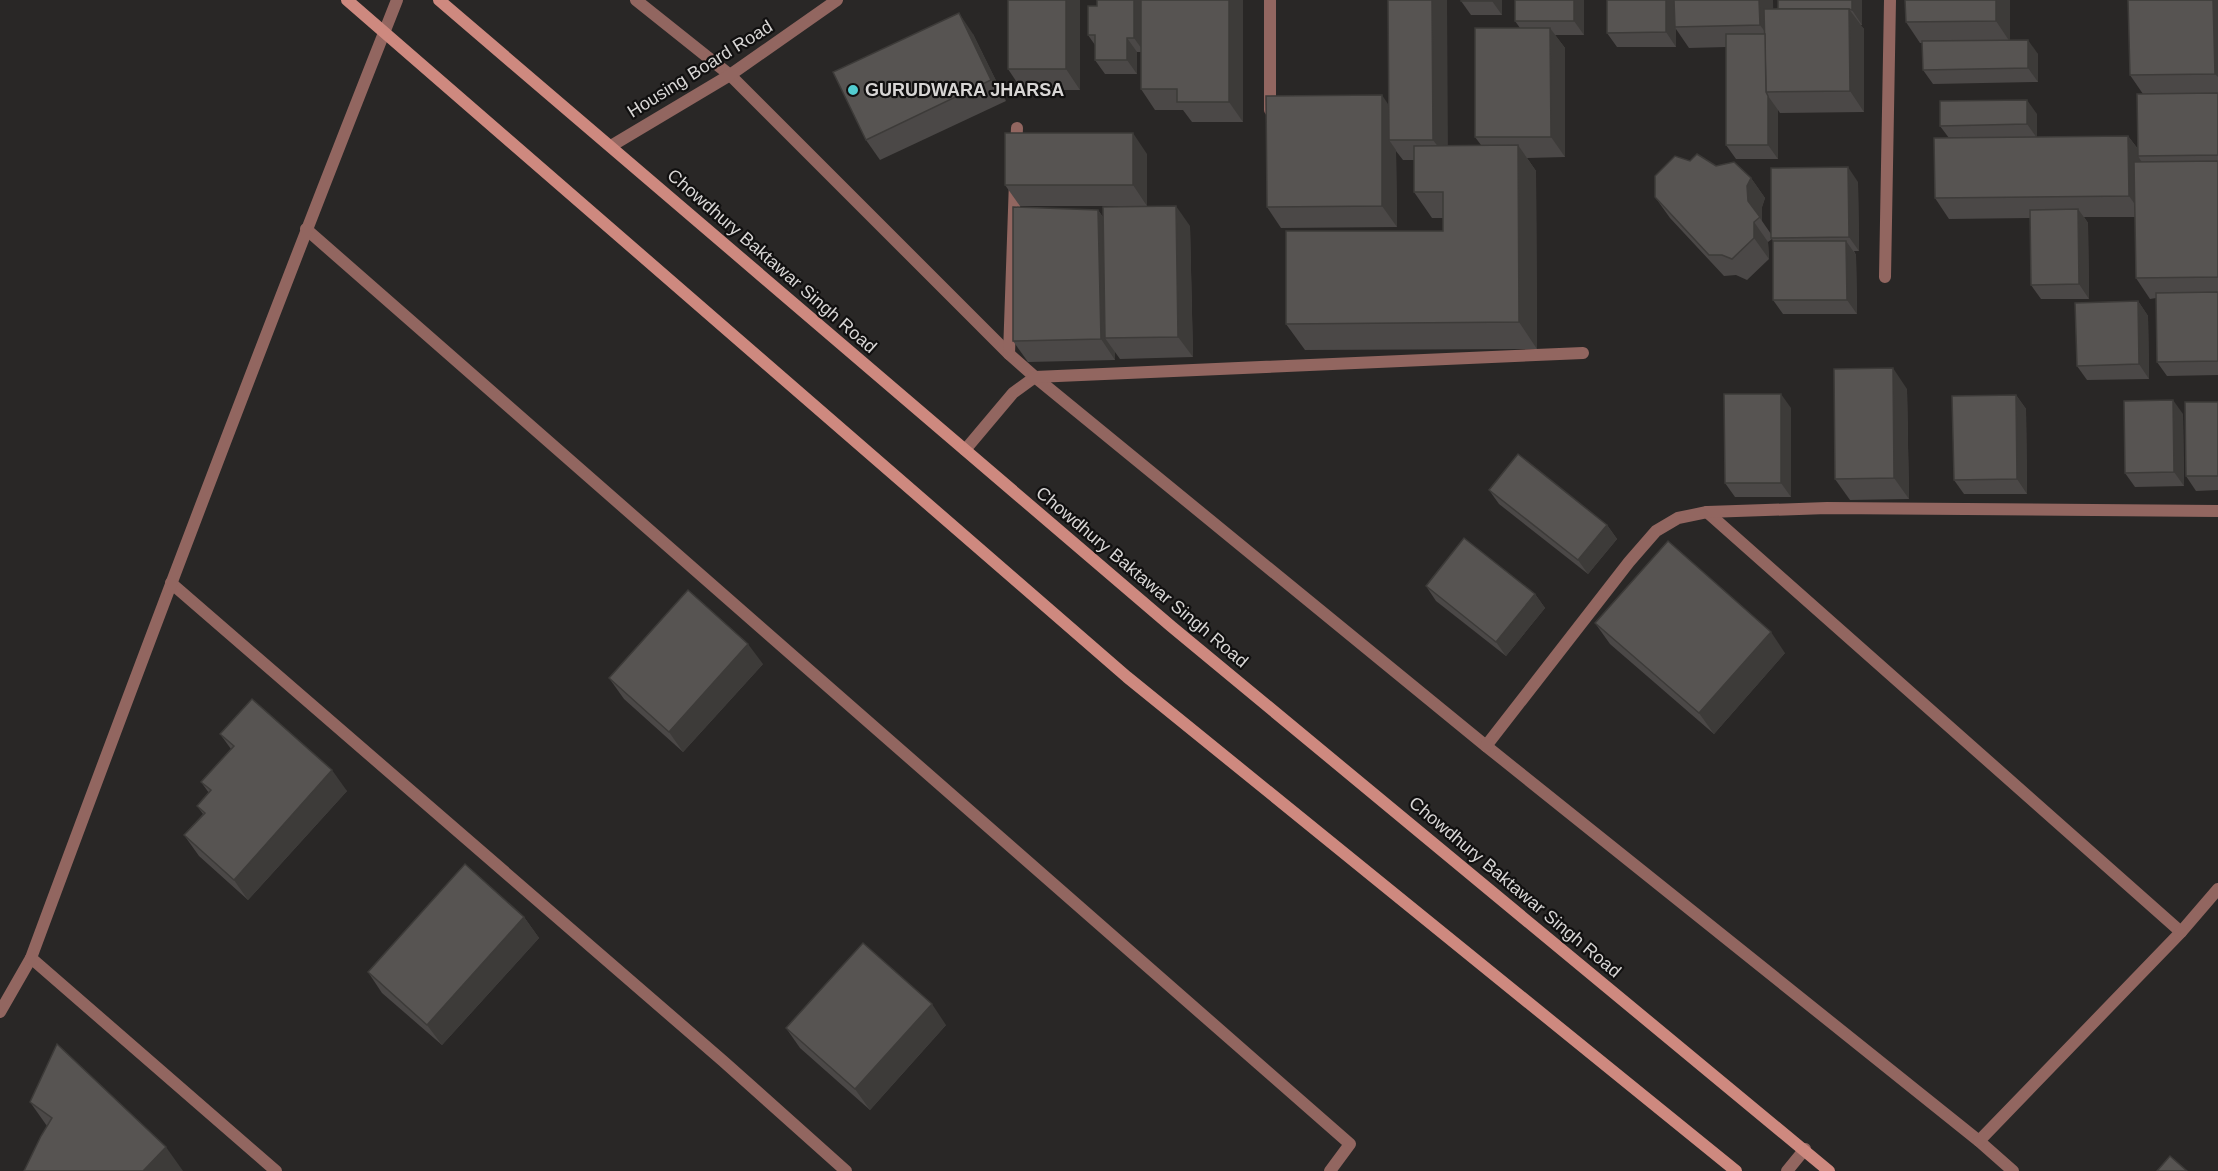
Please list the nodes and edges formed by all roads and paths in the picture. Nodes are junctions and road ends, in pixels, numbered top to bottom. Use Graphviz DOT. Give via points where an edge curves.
graph roads {
  1 [pos="347,0"];
  2 [pos="397,0"];
  3 [pos="439,0"];
  4 [pos="636,0"];
  5 [pos="837,0"];
  6 [pos="1270,0"];
  7 [pos="1890,0"];
  8 [pos="384,32"];
  9 [pos="730,75"];
  10 [pos="1270,110"];
  11 [pos="1017,128"];
  12 [pos="611,146"];
  13 [pos="306,229"];
  14 [pos="1885,276"];
  15 [pos="1583,353"];
  16 [pos="1009,354"];
  17 [pos="1035,377"];
  18 [pos="965,450"];
  19 [pos="2218,511"];
  20 [pos="1707,512"];
  21 [pos="171,583"];
  22 [pos="1486,746"];
  23 [pos="2218,889"];
  24 [pos="2181,932"];
  25 [pos="31,958"];
  26 [pos="0,1012"];
  27 [pos="1979,1141"];
  28 [pos="1805,1149"];
  29 [pos="276,1171"];
  30 [pos="846,1171"];
  31 [pos="1330,1171"];
  32 [pos="1736,1171"];
  33 [pos="1786,1171"];
  34 [pos="1829,1171"];
  35 [pos="2013,1171"];
  1 -- 8 [label="main road"];
  2 -- 8 [label="street"];
  3 -- 12 [label="main road, Chowdhury Baktawar Singh Road"];
  4 -- 9 [label="street"];
  5 -- 9 [label="street, Housing Board Road"];
  6 -- 10 [label="street"];
  7 -- 14 [label="street"];
  8 -- 13 [label="street"];
  8 -- 32 [label="main road" via="1127,676"];
  9 -- 12 [label="street, Housing Board Road"];
  9 -- 16 [label="street"];
  11 -- 16 [label="street"];
  12 -- 18 [label="main road, Chowdhury Baktawar Singh Road"];
  13 -- 21 [label="street"];
  13 -- 31 [label="street" via="1350,1144"];
  15 -- 17 [label="street"];
  16 -- 17 [label="street"];
  17 -- 18 [label="street" via="1013,393"];
  17 -- 22 [label="street"];
  18 -- 28 [label="main road, Chowdhury Baktawar Singh Road" via="1172,627"];
  19 -- 20 [label="street" via="1827,508"];
  20 -- 22 [label="street" via="1678,518 1656,531"];
  20 -- 24 [label="street"];
  21 -- 25 [label="street"];
  21 -- 30 [label="street"];
  22 -- 27 [label="street"];
  23 -- 24 [label="street"];
  24 -- 27 [label="street"];
  25 -- 26 [label="street"];
  25 -- 29 [label="street"];
  27 -- 35 [label="street"];
  28 -- 33 [label="street"];
  28 -- 34 [label="main road, Chowdhury Baktawar Singh Road"];
}
